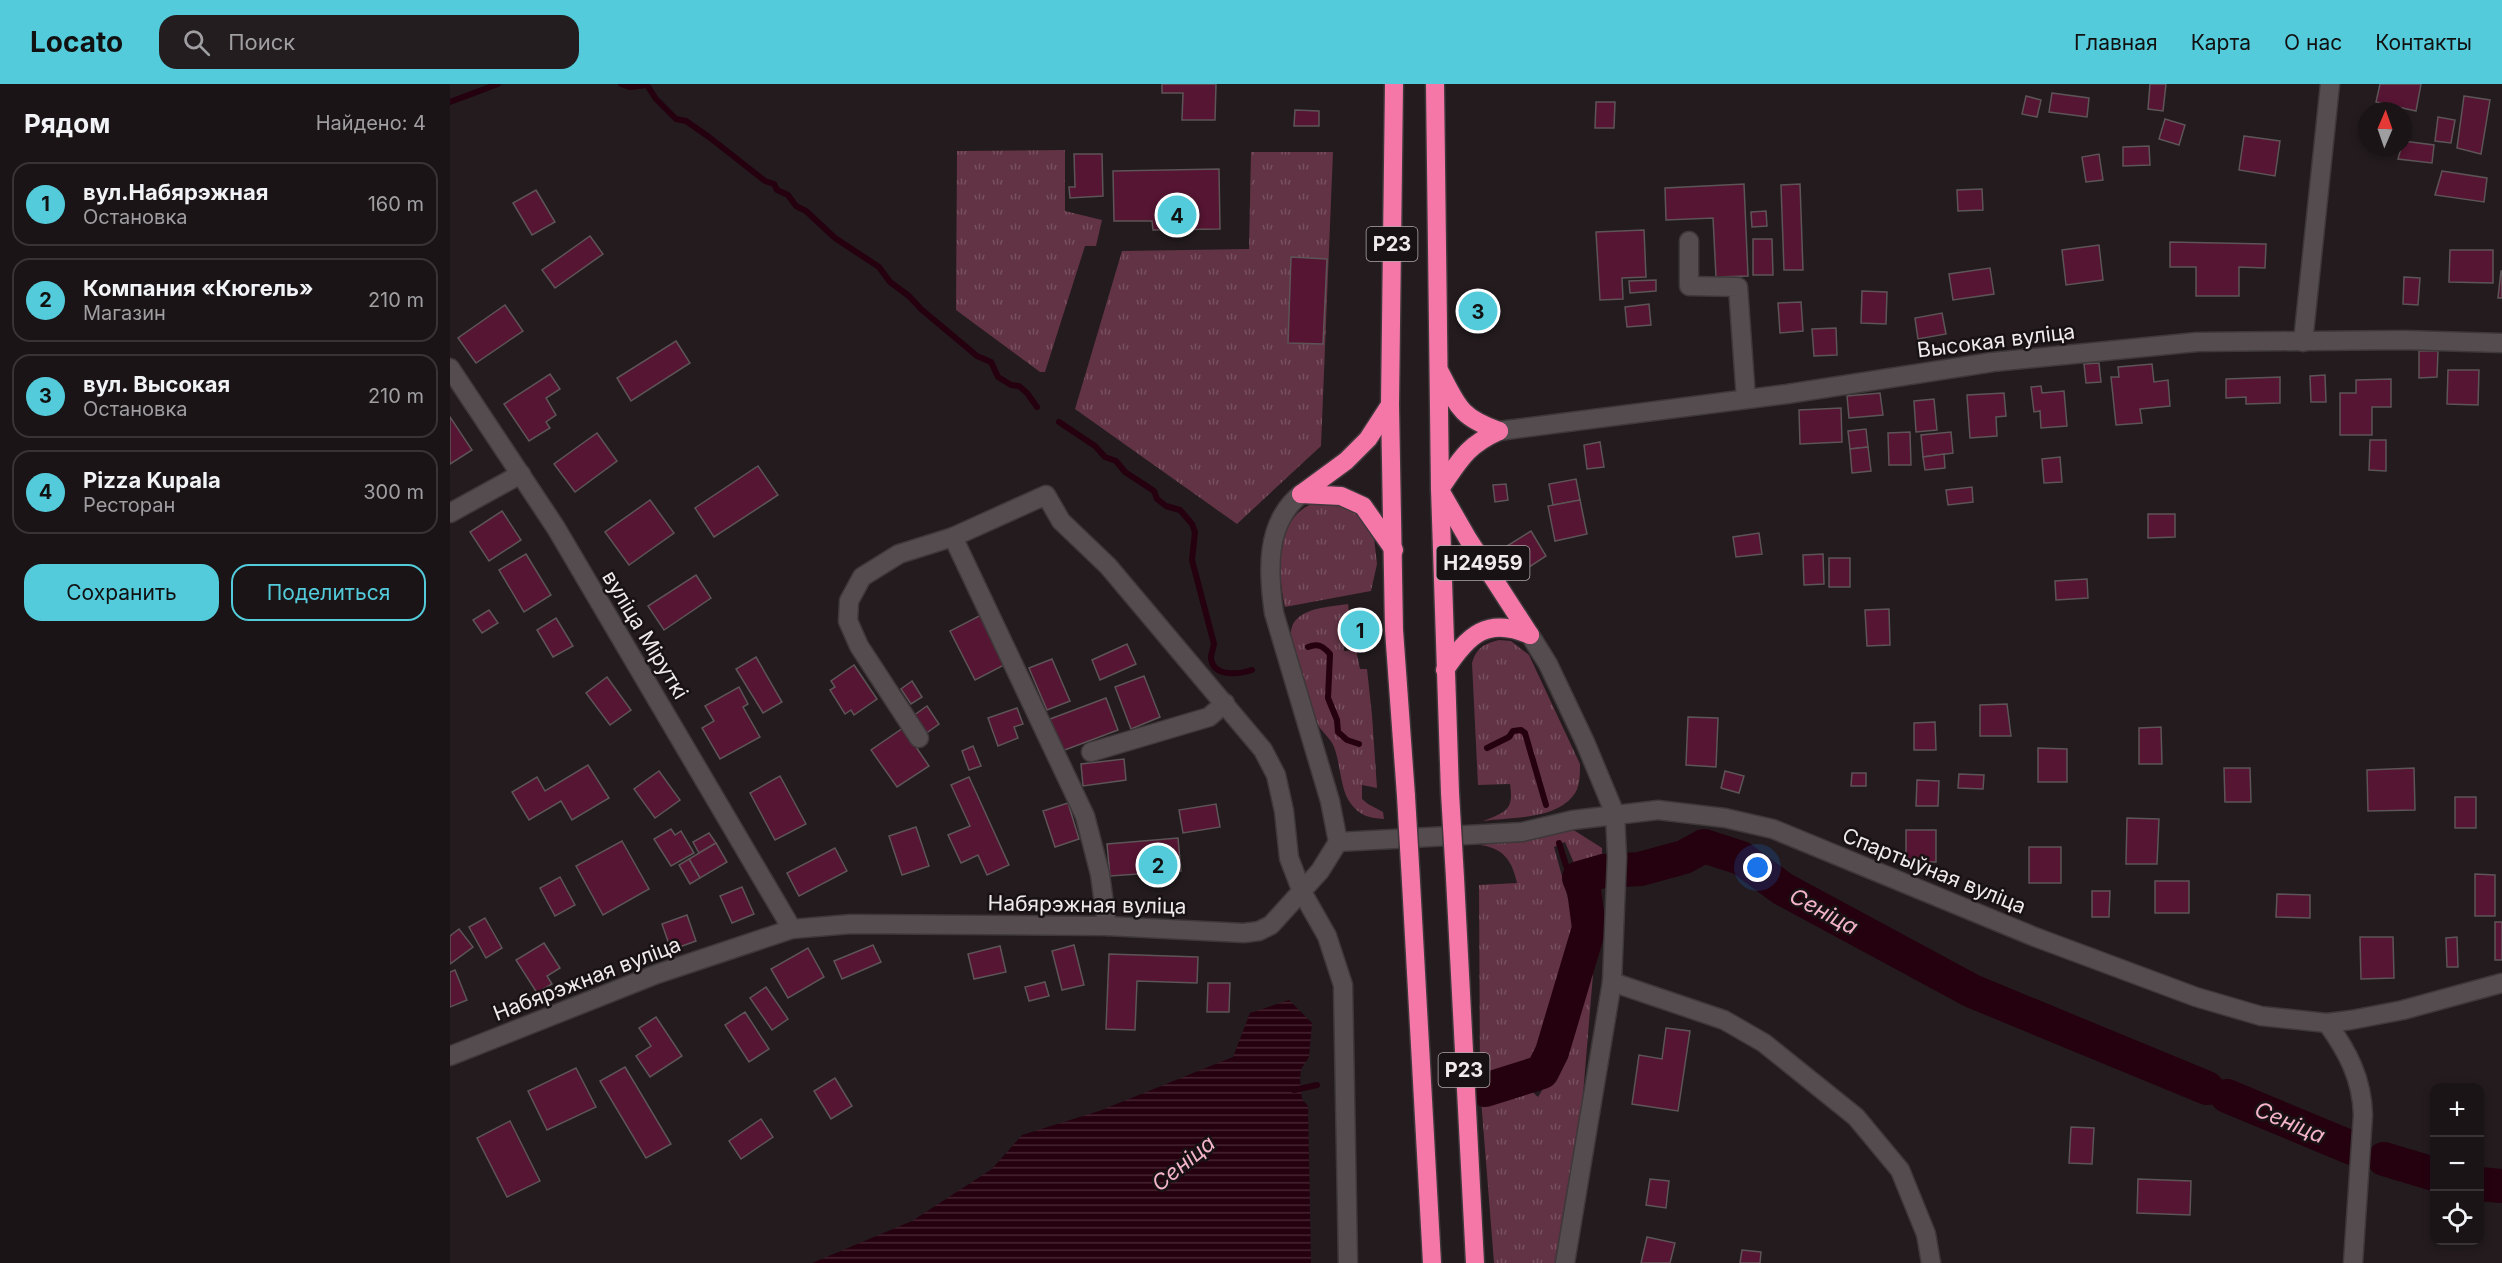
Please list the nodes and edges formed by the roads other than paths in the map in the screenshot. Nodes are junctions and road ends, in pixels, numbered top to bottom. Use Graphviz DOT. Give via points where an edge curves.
graph roads {
  1 [pos="1394,84"];
  2 [pos="1435,84"];
  3 [pos="2330,84"];
  4 [pos="1689,241"];
  5 [pos="2303,342"];
  6 [pos="2502,343"];
  7 [pos="450,368"];
  8 [pos="1438,368"];
  9 [pos="1746,399"];
  10 [pos="1390,405"];
  11 [pos="1499,431"];
  12 [pos="521,474"];
  13 [pos="1440,489"];
  14 [pos="1301,494"];
  15 [pos="450,513"];
  16 [pos="953,537"];
  17 [pos="1394,550"];
  18 [pos="1530,635"];
  19 [pos="1445,670"];
  20 [pos="1225,703"];
  21 [pos="919,738"];
  22 [pos="1091,752"];
  23 [pos="1615,814"];
  24 [pos="1338,842"];
  25 [pos="1302,892"];
  26 [pos="1107,926"];
  27 [pos="792,929"];
  28 [pos="1612,982"];
  29 [pos="2502,984"];
  30 [pos="2327,1023"];
  31 [pos="450,1056"];
  32 [pos="1348,1263"];
  33 [pos="1432,1263"];
  34 [pos="1475,1263"];
  35 [pos="1565,1263"];
  36 [pos="1931,1263"];
  37 [pos="2352,1263"];
  1 -- 10 [label="highway, Р23"];
  2 -- 8 [label="highway, Р23"];
  3 -- 5 [label="street"];
  4 -- 9 [label="street" via="1689,286 1738,287"];
  5 -- 6 [label="street, Высокая вуліца"];
  5 -- 9 [label="street, Высокая вуліца" via="2197,342 2005,360"];
  7 -- 12 [label="street, вуліца Міруткі"];
  8 -- 11 [label="highway" via="1461,411"];
  8 -- 13 [label="highway, Р23"];
  9 -- 11 [label="street, Высокая вуліца"];
  10 -- 14 [label="highway" via="1368,439 1346,461"];
  10 -- 17 [label="highway, Р23"];
  11 -- 13 [label="highway" via="1478,440"];
  12 -- 15 [label="street"];
  12 -- 27 [label="street, вуліца Міруткі"];
  13 -- 18 [label="highway, Н24959"];
  13 -- 19 [label="highway, Р23"];
  14 -- 17 [label="highway" via="1341,496 1363,506"];
  14 -- 24 [label="street" via="1291,502 1275,531 1270,586 1274,613 1330,801"];
  16 -- 20 [label="street" via="1046,495 1061,521 1108,566"];
  16 -- 21 [label="street" via="899,554 861,577 849,601 848,621 859,646"];
  16 -- 26 [label="street" via="1086,816"];
  17 -- 33 [label="highway, Р23, bridge" via="1394,630"];
  18 -- 19 [label="highway" via="1498,626 1477,634 1461,645"];
  18 -- 23 [label="street, Н24959" via="1557,683"];
  19 -- 34 [label="highway, Р23, bridge"];
  20 -- 22 [label="street" via="1209,717"];
  20 -- 25 [label="street" via="1263,750 1275,775 1289,858"];
  23 -- 24 [label="street, Спартыўная вуліца" via="1522,832"];
  23 -- 28 [label="street"];
  23 -- 30 [label="street, Спартыўная вуліца" via="1658,810 1725,818 1773,829 2035,937 2196,997 2261,1016"];
  24 -- 25 [label="street, Набярэжная вуліца"];
  25 -- 26 [label="street, Набярэжная вуліца" via="1271,925 1258,931"];
  25 -- 32 [label="street" via="1327,936 1343,985"];
  26 -- 27 [label="street, Набярэжная вуліца" via="851,924"];
  27 -- 31 [label="street, Набярэжная вуліца" via="657,974"];
  28 -- 35 [label="street"];
  28 -- 36 [label="street" via="1724,1020 1764,1043 1856,1117 1899,1170 1926,1234"];
  29 -- 30 [label="street, Спартыўная вуліца" via="2403,1010"];
  30 -- 37 [label="street" via="2353,1063 2362,1093"];
}
